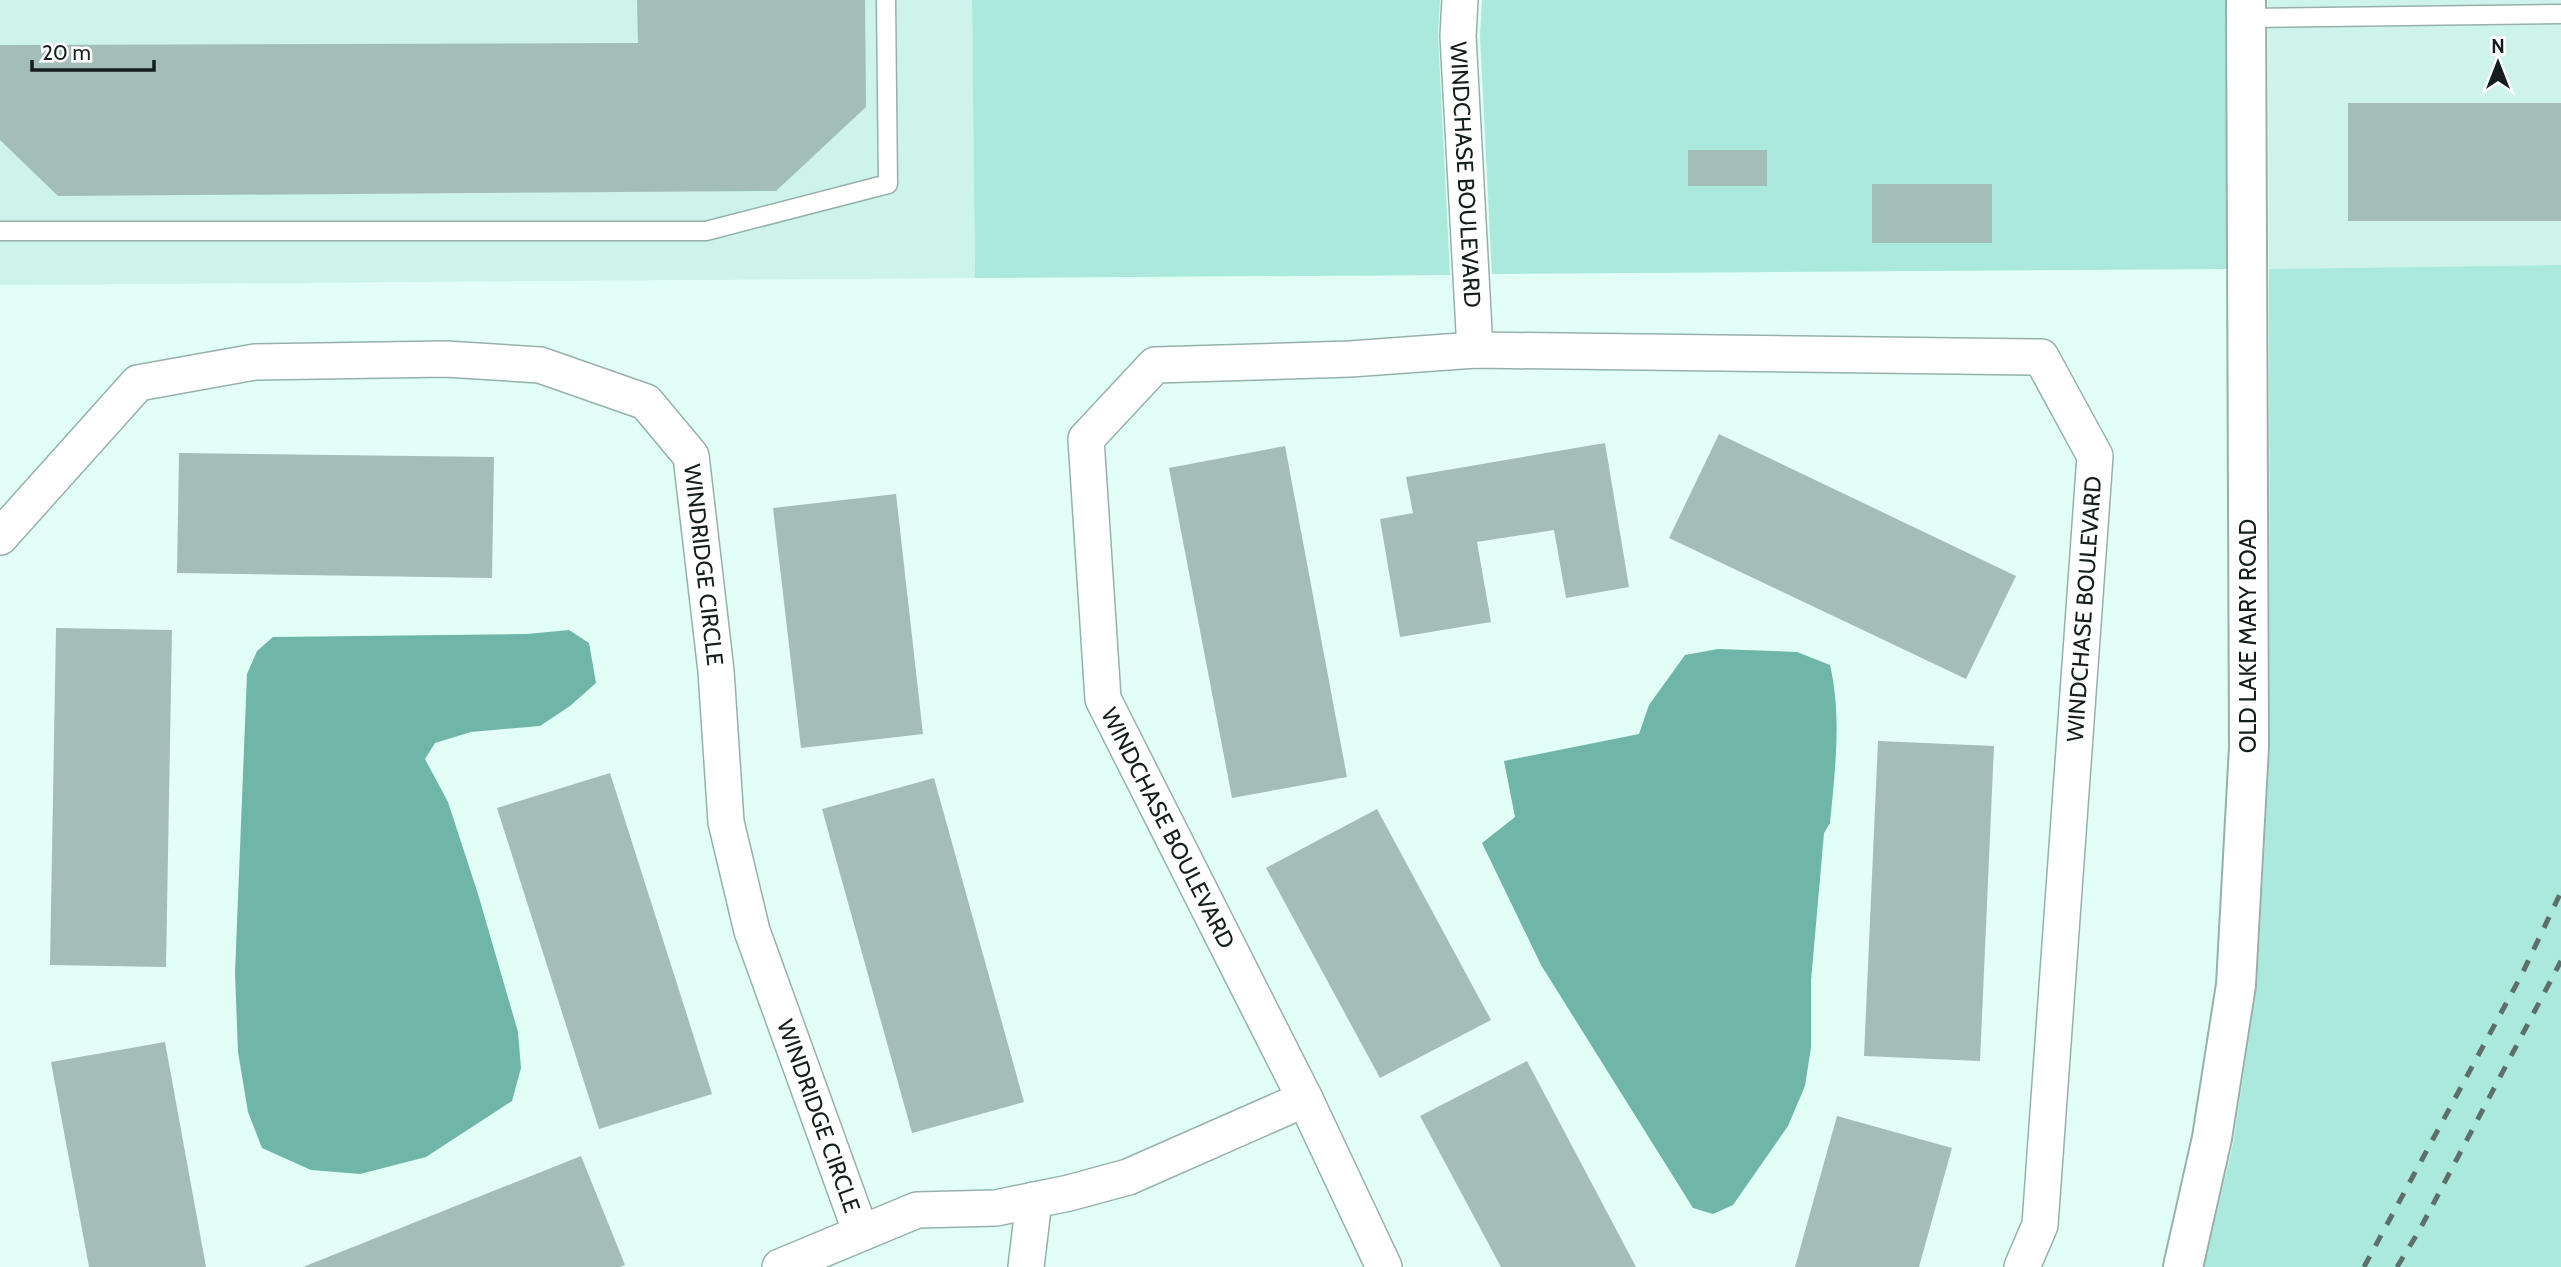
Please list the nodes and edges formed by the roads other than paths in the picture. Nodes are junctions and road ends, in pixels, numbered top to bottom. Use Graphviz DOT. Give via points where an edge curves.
graph roads {
  1 [pos="886,0"];
  2 [pos="1460,0"];
  3 [pos="2386,8"];
  4 [pos="2246,9"];
  5 [pos="2561,14"];
  6 [pos="0,231"];
  7 [pos="1475,351"];
  8 [pos="0,537"];
  9 [pos="1305,1099"];
  10 [pos="1034,1200"];
  11 [pos="861,1233"];
  12 [pos="780,1267"];
  13 [pos="1026,1267"];
  14 [pos="1384,1267"];
  15 [pos="2022,1267"];
  16 [pos="2183,1267"];
  1 -- 6 [label="lane" via="888,184 706,231"];
  2 -- 7 [label="street, WINDCHASE BOULEVARD" via="1458,36"];
  3 -- 4 [label="lane"];
  3 -- 5 [label="lane"];
  4 -- 16 [label="street, OLD LAKE MARY ROAD" via="2248,761 2236,985 2212,1138"];
  7 -- 9 [label="street, WINDCHASE BOULEVARD" via="1155,365 1086,439 1103,699"];
  7 -- 15 [label="street, WINDCHASE BOULEVARD" via="2041,357 2095,456 2040,1225"];
  8 -- 11 [label="street, WINDRIDGE CIRCLE" via="138,383 255,362 446,359 540,365 646,402 691,456 716,671 726,822 752,930"];
  9 -- 10 [label="street, WINDRIDGE CIRCLE" via="1128,1177"];
  9 -- 14 [label="street, WINDCHASE BOULEVARD"];
  10 -- 11 [label="street, WINDRIDGE CIRCLE" via="996,1208 917,1210"];
  10 -- 13 [label="street"];
  11 -- 12 [label="street, WINDRIDGE CIRCLE"];
}
